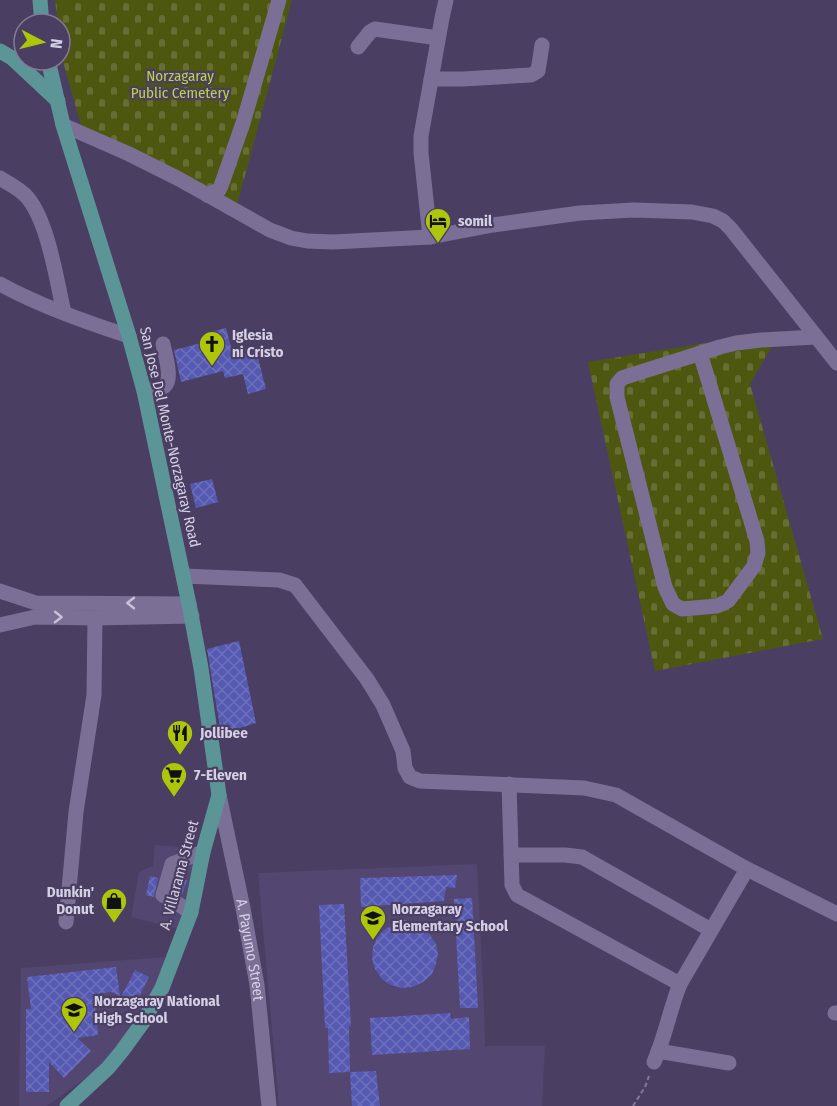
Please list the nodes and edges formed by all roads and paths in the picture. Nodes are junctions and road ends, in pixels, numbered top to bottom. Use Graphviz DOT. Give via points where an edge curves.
graph roads {
  1 [pos="279,0"];
  2 [pos="446,0"];
  3 [pos="438,38"];
  4 [pos="542,45"];
  5 [pos="358,47"];
  6 [pos="0,51"];
  7 [pos="51,72"];
  8 [pos="431,79"];
  9 [pos="58,101"];
  10 [pos="63,125"];
  11 [pos="0,178"];
  12 [pos="207,195"];
  13 [pos="430,237"];
  14 [pos="0,284"];
  15 [pos="64,313"];
  16 [pos="129,336"];
  17 [pos="816,338"];
  18 [pos="163,345"];
  19 [pos="700,353"];
  20 [pos="837,363"];
  21 [pos="144,392"];
  22 [pos="184,576"];
  23 [pos="0,591"];
  24 [pos="191,610"];
  25 [pos="94,618"];
  26 [pos="0,624"];
  27 [pos="509,784"];
  28 [pos="219,795"];
  29 [pos="203,852"];
  30 [pos="511,855"];
  31 [pos="747,869"];
  32 [pos="836,910"];
  33 [pos="190,912"];
  34 [pos="66,922"];
  35 [pos="711,930"];
  36 [pos="680,984"];
  37 [pos="656,1056"];
  38 [pos="729,1063"];
  39 [pos="67,1106"];
  40 [pos="269,1106"];
  41 [pos="633,1106"];
  1 -- 12 [label="street" via="221,186"];
  2 -- 3 [label="street"];
  3 -- 5 [label="street" via="375,29"];
  3 -- 8 [label="street"];
  4 -- 8 [label="street" via="538,71 531,75"];
  6 -- 9 [label="main road"];
  7 -- 9 [label="main road, San Jose Del Monte-Norzagaray Road"];
  8 -- 13 [label="street" via="421,153"];
  9 -- 10 [label="main road, San Jose Del Monte-Norzagaray Road"];
  10 -- 12 [label="street"];
  10 -- 16 [label="main road, San Jose Del Monte-Norzagaray Road"];
  11 -- 15 [label="street" via="27,197 34,209 48,244"];
  12 -- 13 [label="street" via="291,238 333,242"];
  13 -- 17 [label="street" via="580,213 634,210 713,216 731,229"];
  14 -- 15 [label="street"];
  15 -- 16 [label="street"];
  16 -- 21 [label="main road, San Jose Del Monte-Norzagaray Road"];
  17 -- 19 [label="street" via="736,343"];
  17 -- 20 [label="street"];
  18 -- 21 [label="street" via="168,381 164,387"];
  19 -- 19 [label="street" via="622,378 617,384 665,587 673,604 682,609 717,606 728,601 754,566 758,553"];
  21 -- 22 [label="main road, San Jose Del Monte-Norzagaray Road"];
  22 -- 24 [label="main road, San Jose Del Monte-Norzagaray Road"];
  22 -- 27 [label="street" via="279,580 295,585 383,705 410,777 420,781"];
  24 -- 23 [label="street, one-way" via="36,603"];
  24 -- 25 [label="street"];
  24 -- 28 [label="main road, San Jose Del Monte-Norzagaray Road"];
  26 -- 25 [label="street, one-way" via="36,617"];
  25 -- 34 [label="street" via="94,694 76,812"];
  27 -- 30 [label="street"];
  27 -- 31 [label="street" via="584,788 616,795"];
  28 -- 29 [label="main road, A. Villarama Street"];
  28 -- 40 [label="street, A. Payumo Street" via="257,985"];
  29 -- 33 [label="main road, A. Villarama Street"];
  29 -- 33 [label="street" via="172,864 163,895"];
  30 -- 35 [label="street" via="582,857"];
  30 -- 36 [label="street" via="512,885 517,895"];
  31 -- 32 [label="street"];
  31 -- 35 [label="street"];
  33 -- 39 [label="main road, A. Villarama Street" via="162,988 143,1022 108,1068"];
  35 -- 36 [label="street"];
  36 -- 37 [label="street"];
  37 -- 38 [label="street"];
  37 -- 41 [label="path"];
}
